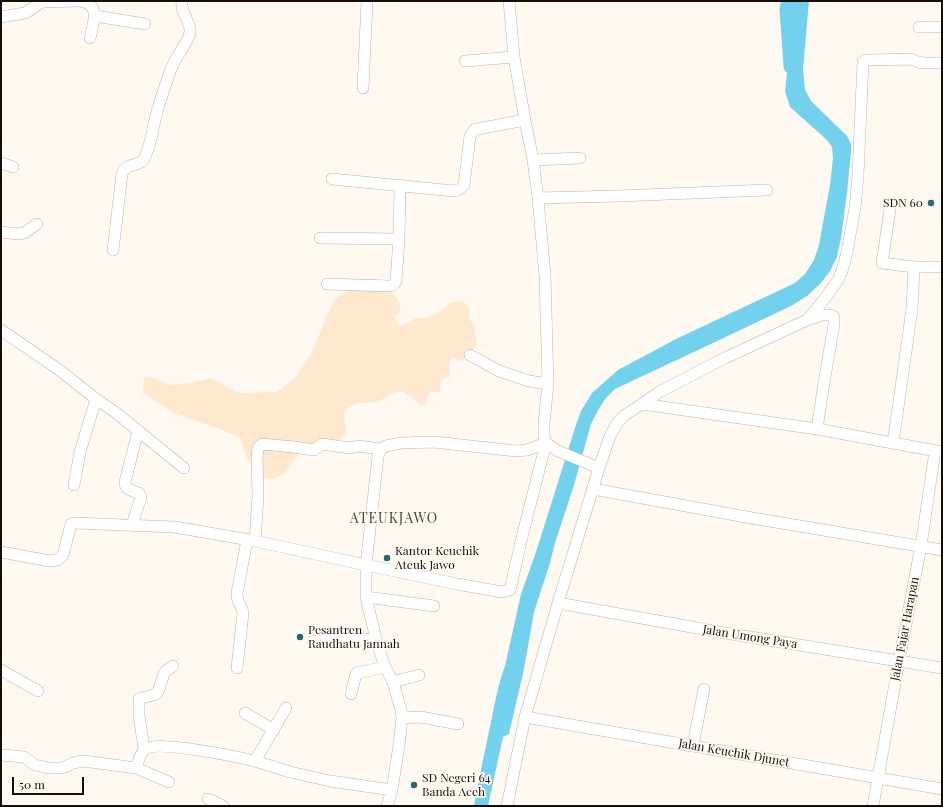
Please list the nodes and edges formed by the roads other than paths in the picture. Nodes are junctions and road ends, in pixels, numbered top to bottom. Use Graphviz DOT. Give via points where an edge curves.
graph roads {
  1 [pos="80,1"];
  2 [pos="182,1"];
  3 [pos="367,1"];
  4 [pos="509,1"];
  5 [pos="42,2"];
  6 [pos="95,16"];
  7 [pos="1,17"];
  8 [pos="145,24"];
  9 [pos="918,27"];
  10 [pos="942,27"];
  11 [pos="90,38"];
  12 [pos="514,57"];
  13 [pos="465,61"];
  14 [pos="942,63"];
  15 [pos="363,88"];
  16 [pos="525,120"];
  17 [pos="580,158"];
  18 [pos="533,160"];
  19 [pos="1,163"];
  20 [pos="13,167"];
  21 [pos="332,179"];
  22 [pos="400,185"];
  23 [pos="767,190"];
  24 [pos="538,198"];
  25 [pos="890,209"];
  26 [pos="37,224"];
  27 [pos="1,232"];
  28 [pos="320,238"];
  29 [pos="399,239"];
  30 [pos="113,250"];
  31 [pos="914,267"];
  32 [pos="942,267"];
  33 [pos="327,284"];
  34 [pos="807,320"];
  35 [pos="1,330"];
  36 [pos="470,355"];
  37 [pos="548,384"];
  38 [pos="96,399"];
  39 [pos="642,404"];
  40 [pos="817,429"];
  41 [pos="138,431"];
  42 [pos="893,443"];
  43 [pos="546,444"];
  44 [pos="381,449"];
  45 [pos="938,452"];
  46 [pos="595,467"];
  47 [pos="184,468"];
  48 [pos="74,485"];
  49 [pos="593,489"];
  50 [pos="132,525"];
  51 [pos="251,540"];
  52 [pos="921,546"];
  53 [pos="942,550"];
  54 [pos="1,552"];
  55 [pos="366,565"];
  56 [pos="366,597"];
  57 [pos="558,603"];
  58 [pos="434,606"];
  59 [pos="376,639"];
  60 [pos="313,641"];
  61 [pos="899,661"];
  62 [pos="173,666"];
  63 [pos="385,667"];
  64 [pos="237,668"];
  65 [pos="942,668"];
  66 [pos="1,670"];
  67 [pos="419,675"];
  68 [pos="393,682"];
  69 [pos="704,689"];
  70 [pos="38,691"];
  71 [pos="351,694"];
  72 [pos="286,708"];
  73 [pos="245,713"];
  74 [pos="525,717"];
  75 [pos="402,718"];
  76 [pos="458,724"];
  77 [pos="274,730"];
  78 [pos="693,745"];
  79 [pos="144,749"];
  80 [pos="1,755"];
  81 [pos="255,761"];
  82 [pos="136,768"];
  83 [pos="878,778"];
  84 [pos="169,782"];
  85 [pos="942,789"];
  86 [pos="392,790"];
  87 [pos="208,799"];
  88 [pos="223,806"];
  89 [pos="388,806"];
  90 [pos="507,806"];
  91 [pos="873,806"];
  1 -- 5 [label="street"];
  1 -- 6 [label="street" via="90,4"];
  2 -- 30 [label="street" via="190,32 172,67 144,160 123,169"];
  3 -- 15 [label="street"];
  4 -- 12 [label="street"];
  5 -- 7 [label="street" via="25,13"];
  6 -- 8 [label="street"];
  6 -- 11 [label="street"];
  9 -- 10 [label="street"];
  12 -- 13 [label="street"];
  12 -- 16 [label="street"];
  14 -- 34 [label="street" via="923,63 902,58 863,62 858,175 846,257 834,286"];
  16 -- 18 [label="street"];
  16 -- 22 [label="street" via="477,128 472,132 462,188 454,190"];
  17 -- 18 [label="street"];
  18 -- 24 [label="street"];
  19 -- 20 [label="street"];
  21 -- 22 [label="street"];
  22 -- 29 [label="street"];
  23 -- 24 [label="street"];
  24 -- 37 [label="street" via="545,276"];
  25 -- 31 [label="street" via="882,263"];
  26 -- 27 [label="street" via="24,233"];
  28 -- 29 [label="street"];
  29 -- 33 [label="street" via="396,281 392,286"];
  31 -- 32 [label="street"];
  31 -- 42 [label="street" via="912,309"];
  34 -- 39 [label="street" via="712,365 659,392"];
  34 -- 40 [label="street" via="827,314 834,317"];
  35 -- 38 [label="street"];
  36 -- 37 [label="street" via="499,371"];
  37 -- 43 [label="street" via="544,423"];
  38 -- 41 [label="street"];
  38 -- 48 [label="street" via="80,452"];
  39 -- 40 [label="street"];
  39 -- 46 [label="street" via="618,422"];
  40 -- 42 [label="street"];
  41 -- 47 [label="street"];
  41 -- 50 [label="street" via="125,482 127,488 139,493 141,497"];
  42 -- 45 [label="street"];
  43 -- 44 [label="street" via="516,451 434,442 401,443"];
  43 -- 46 [label="street" via="558,452"];
  43 -- 55 [label="street" via="510,590 502,592"];
  44 -- 51 [label="street" via="322,444 314,450 262,444 258,448 258,496"];
  44 -- 55 [label="street" via="378,456"];
  45 -- 52 [label="street, Jalan Fajar Harapan"];
  46 -- 49 [label="street"];
  49 -- 52 [label="street"];
  49 -- 57 [label="street"];
  50 -- 51 [label="street" via="175,527"];
  50 -- 54 [label="street" via="72,523 63,555 57,560"];
  51 -- 55 [label="street"];
  51 -- 64 [label="street" via="237,593 242,613"];
  52 -- 53 [label="street"];
  52 -- 61 [label="street, Jalan Fajar Harapan"];
  55 -- 56 [label="street"];
  56 -- 58 [label="street"];
  56 -- 59 [label="street"];
  57 -- 61 [label="street, Jalan Umong Paya"];
  57 -- 74 [label="street"];
  59 -- 60 [label="street"];
  59 -- 63 [label="street"];
  61 -- 65 [label="street, Jalan Umong Paya"];
  61 -- 83 [label="street, Jalan Fajar Harapan"];
  62 -- 79 [label="street" via="164,674 158,692 139,699"];
  63 -- 68 [label="street"];
  63 -- 71 [label="street" via="357,673"];
  66 -- 70 [label="street"];
  67 -- 68 [label="street"];
  68 -- 75 [label="street"];
  69 -- 78 [label="street"];
  72 -- 77 [label="street"];
  73 -- 77 [label="street"];
  74 -- 78 [label="street, Jalan Keuchik Djunet"];
  74 -- 90 [label="street"];
  75 -- 76 [label="street" via="421,717"];
  75 -- 86 [label="street"];
  77 -- 81 [label="street"];
  78 -- 83 [label="street, Jalan Keuchik Djunet"];
  79 -- 81 [label="street" via="192,749"];
  79 -- 82 [label="street"];
  80 -- 82 [label="street" via="24,757 35,765 48,768 62,768 83,761"];
  81 -- 86 [label="street" via="330,781"];
  82 -- 84 [label="street"];
  83 -- 85 [label="street, Jalan Keuchik Djunet"];
  83 -- 91 [label="street, Jalan Fajar Harapan"];
  86 -- 89 [label="street"];
  87 -- 88 [label="street"];
}
